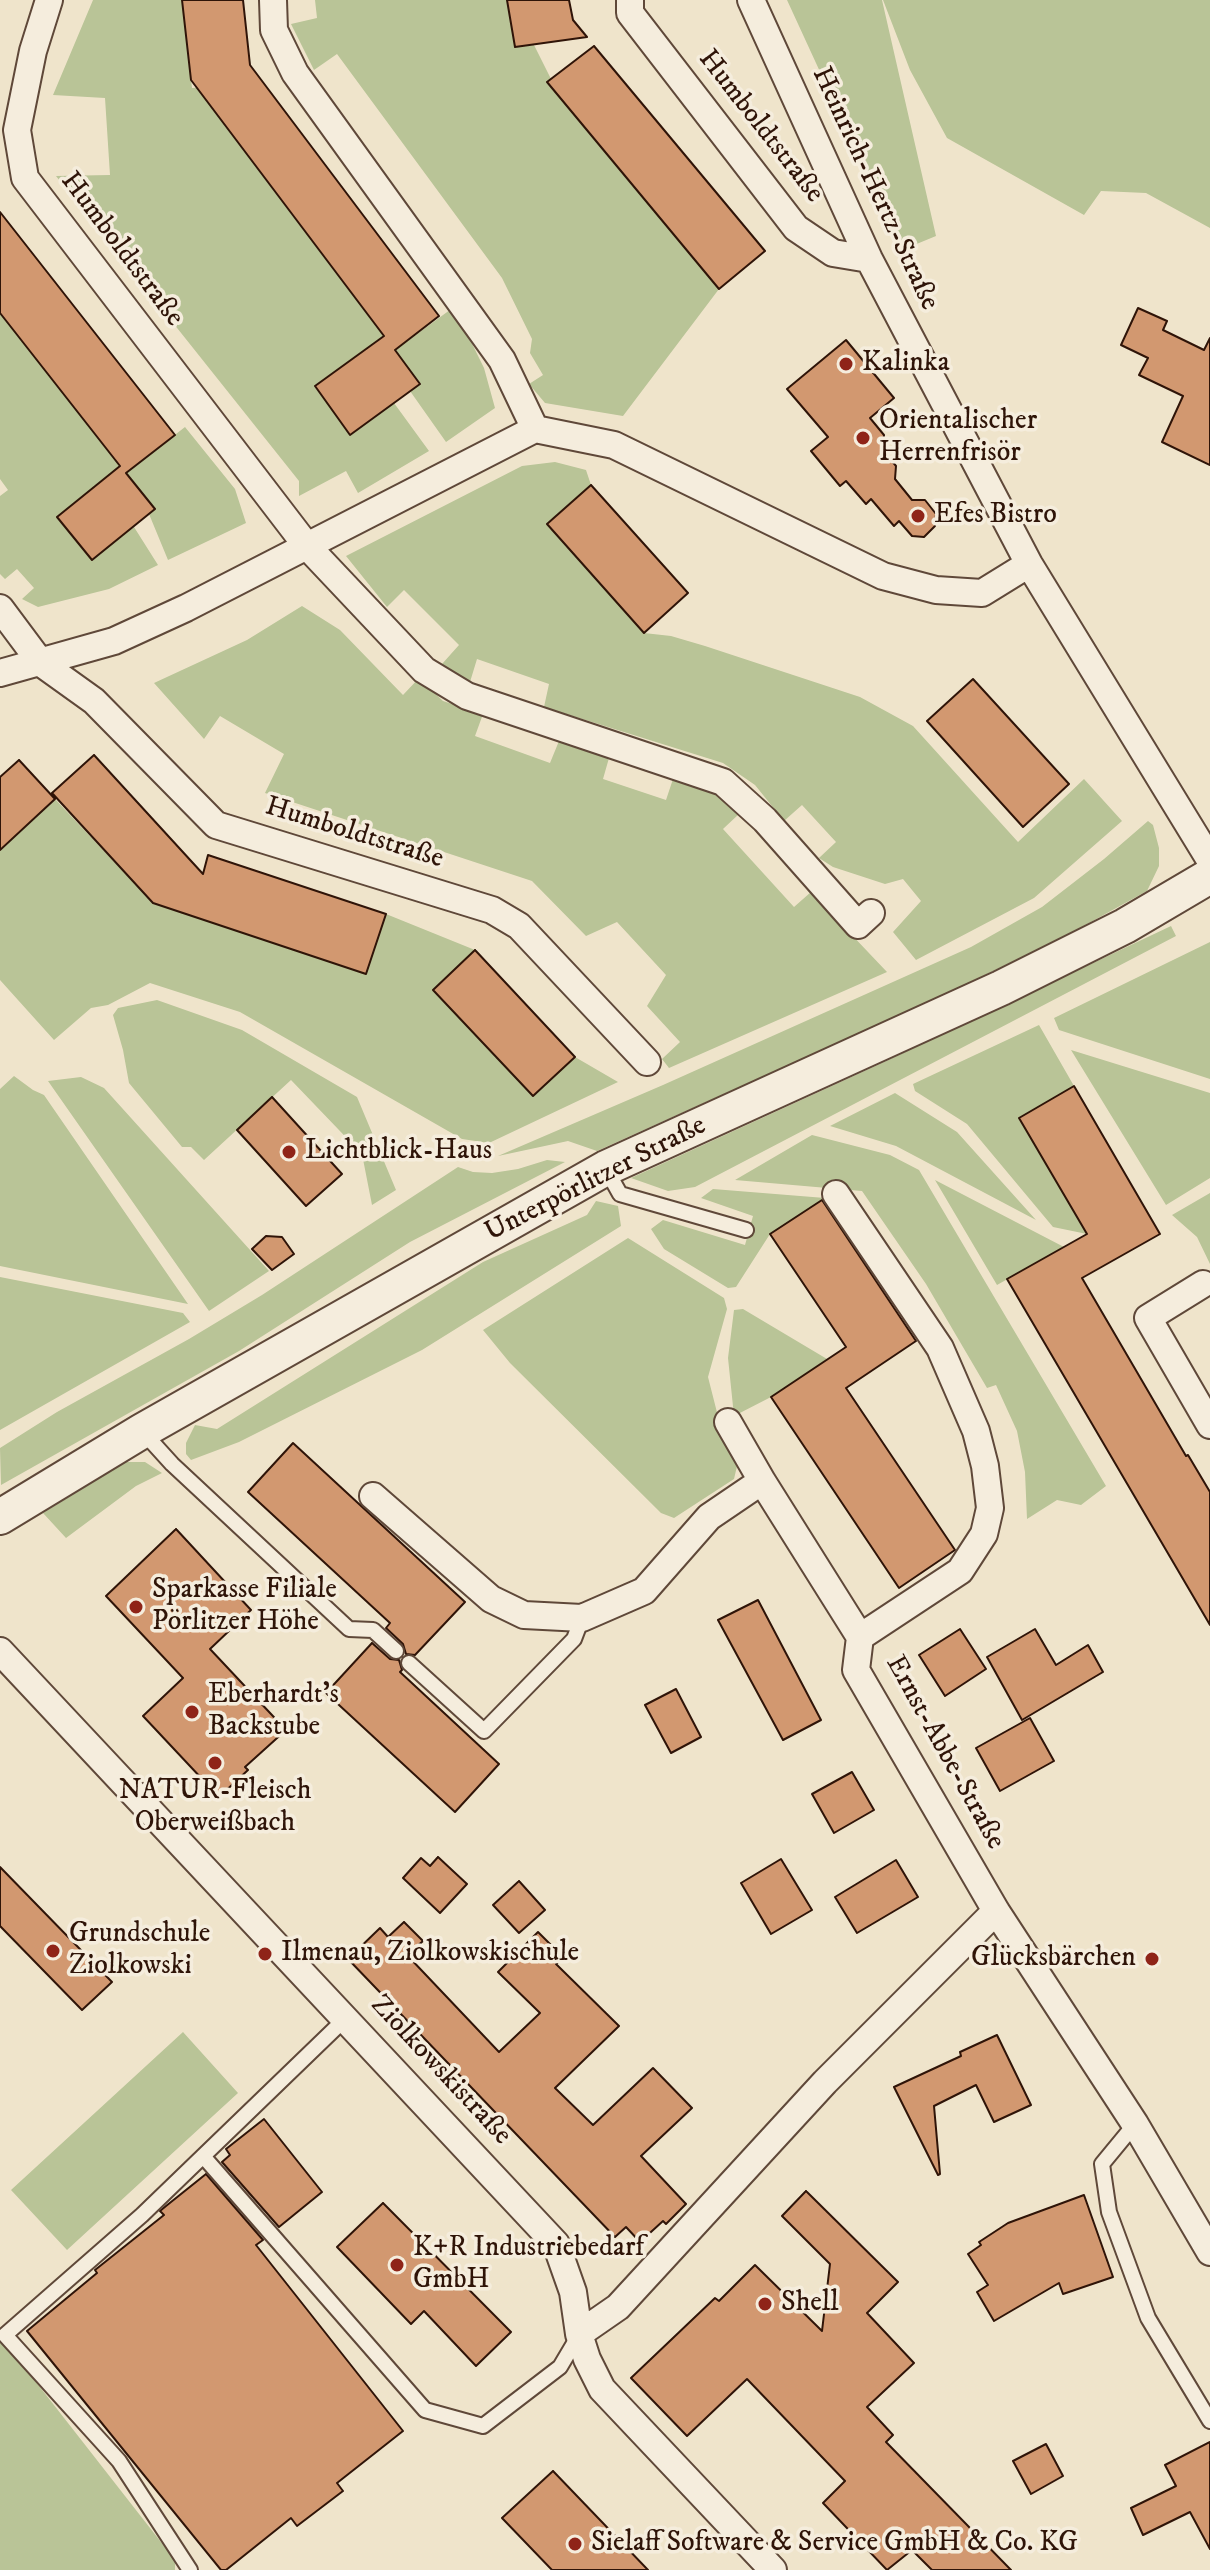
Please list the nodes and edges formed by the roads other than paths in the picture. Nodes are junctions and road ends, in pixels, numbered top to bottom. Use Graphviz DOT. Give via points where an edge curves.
graph roads {
  1 [pos="49,0"];
  2 [pos="273,0"];
  3 [pos="630,0"];
  4 [pos="751,0"];
  5 [pos="869,259"];
  6 [pos="535,429"];
  7 [pos="306,545"];
  8 [pos="1029,564"];
  9 [pos="0,608"];
  10 [pos="41,663"];
  11 [pos="0,673"];
  12 [pos="1210,860"];
  13 [pos="1210,876"];
  14 [pos="871,913"];
  15 [pos="647,1062"];
  16 [pos="606,1168"];
  17 [pos="836,1194"];
  18 [pos="746,1230"];
  19 [pos="1203,1284"];
  20 [pos="728,1422"];
  21 [pos="1210,1425"];
  22 [pos="142,1431"];
  23 [pos="762,1481"];
  24 [pos="373,1496"];
  25 [pos="0,1517"];
  26 [pos="582,1618"];
  27 [pos="860,1637"];
  28 [pos="0,1651"];
  29 [pos="396,1651"];
  30 [pos="409,1663"];
  31 [pos="996,1911"];
  32 [pos="346,2018"];
  33 [pos="1135,2124"];
  34 [pos="203,2156"];
  35 [pos="1210,2252"];
  36 [pos="579,2334"];
  37 [pos="1210,2421"];
  38 [pos="190,2570"];
  39 [pos="773,2570"];
  1 -- 7 [label="street, Humboldtstraße" via="17,130 25,178"];
  2 -- 6 [label="street" via="274,30 295,73 502,360"];
  3 -- 5 [label="street, Humboldtstraße" via="630,13 796,228 833,253"];
  4 -- 5 [label="street, Heinrich-Hertz-Straße"];
  5 -- 8 [label="street, Heinrich-Hertz-Straße"];
  6 -- 7 [label="street"];
  6 -- 8 [label="street" via="614,445 883,576 936,590 982,593"];
  7 -- 10 [label="street" via="114,641"];
  7 -- 14 [label="street, Humboldtstraße" via="424,670 467,696 723,782 765,820 858,925"];
  8 -- 12 [label="street, Heinrich-Hertz-Straße"];
  9 -- 10 [label="street, Humboldtstraße"];
  10 -- 11 [label="street"];
  10 -- 15 [label="street, Humboldtstraße" via="94,701 216,825 492,910 519,926"];
  13 -- 16 [label="street, Unterpörlitzer Straße" via="1001,988"];
  16 -- 18 [label="lane" via="620,1194"];
  16 -- 22 [label="street, Unterpörlitzer Straße"];
  17 -- 27 [label="street, Ernst-Abbe-Straße" via="940,1348 976,1431 990,1508 984,1534 960,1571"];
  19 -- 21 [label="street" via="1148,1318"];
  20 -- 23 [label="street"];
  22 -- 25 [label="street, Unterpörlitzer Straße"];
  22 -- 29 [label="lane" via="349,1629 373,1630"];
  23 -- 26 [label="street" via="709,1517 644,1591"];
  23 -- 27 [label="street"];
  24 -- 26 [label="street" via="491,1599 524,1615"];
  26 -- 30 [label="lane" via="574,1639 484,1731"];
  27 -- 31 [label="street, Ernst-Abbe-Straße" via="856,1670"];
  28 -- 32 [label="street, Ziolkowskistraße"];
  31 -- 33 [label="street, Ernst-Abbe-Straße"];
  31 -- 36 [label="street" via="825,2082 618,2307"];
  32 -- 34 [label="lane"];
  32 -- 36 [label="street, Ziolkowskistraße" via="556,2244 573,2292"];
  33 -- 35 [label="street, Ernst-Abbe-Straße"];
  33 -- 37 [label="lane" via="1102,2164 1109,2212 1148,2318"];
  34 -- 36 [label="lane" via="425,2410 483,2426 560,2367"];
  34 -- 38 [label="lane" via="5,2335 119,2461"];
  36 -- 39 [label="street, Ziolkowskistraße" via="602,2389"];
}
